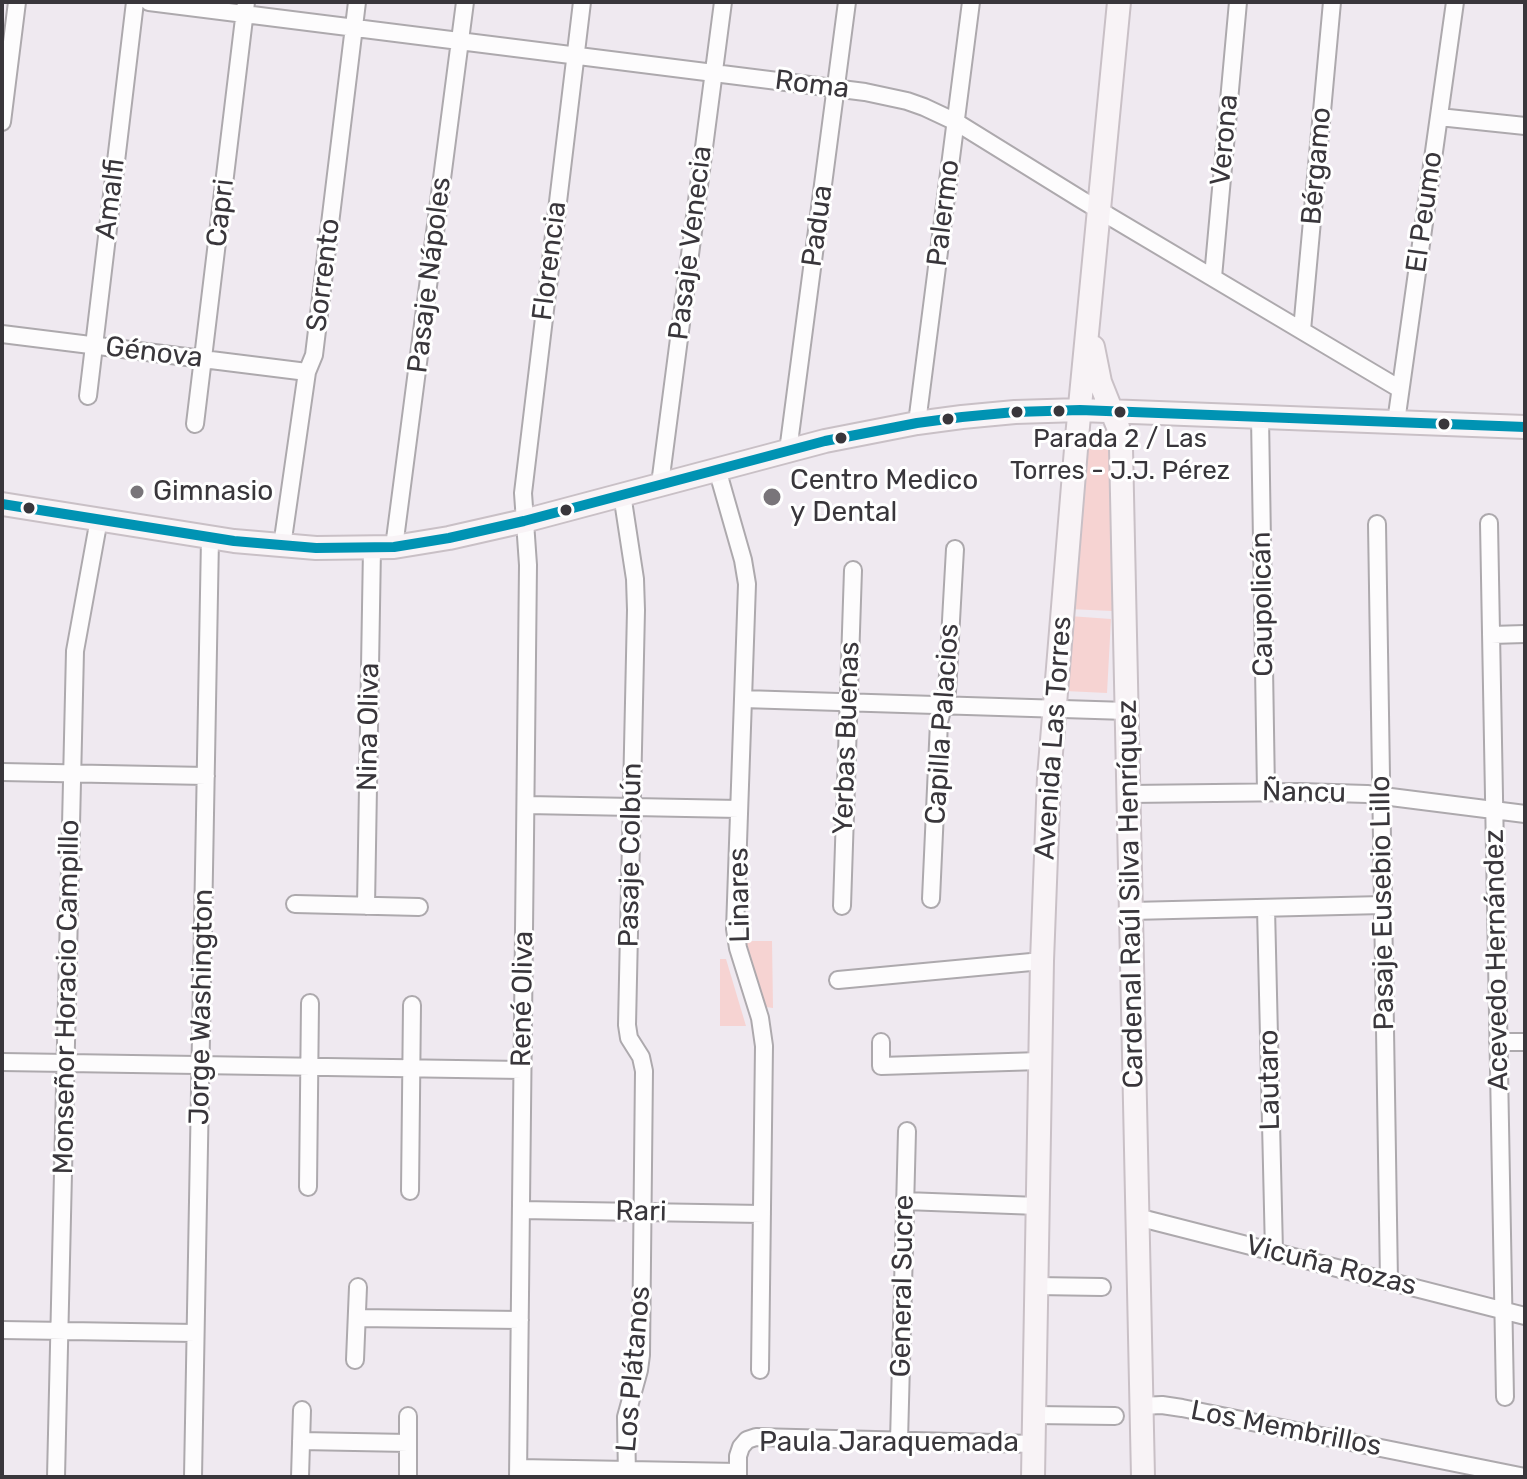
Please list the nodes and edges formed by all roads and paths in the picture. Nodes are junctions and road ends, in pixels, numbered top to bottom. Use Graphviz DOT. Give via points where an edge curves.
graph roads {
  1 [pos="17,2"];
  2 [pos="135,2"];
  3 [pos="149,2"];
  4 [pos="357,2"];
  5 [pos="465,2"];
  6 [pos="582,2"];
  7 [pos="723,2"];
  8 [pos="847,2"];
  9 [pos="971,2"];
  10 [pos="1119,2"];
  11 [pos="1238,2"];
  12 [pos="1332,2"];
  13 [pos="1455,2"];
  14 [pos="246,8"];
  15 [pos="354,28"];
  16 [pos="461,41"];
  17 [pos="575,55"];
  18 [pos="714,73"];
  19 [pos="836,88"];
  20 [pos="1439,117"];
  21 [pos="2,122"];
  22 [pos="956,122"];
  23 [pos="1525,126"];
  24 [pos="1099,210"];
  25 [pos="1213,277"];
  26 [pos="1088,316"];
  27 [pos="1302,330"];
  28 [pos="2,334"];
  29 [pos="94,345"];
  30 [pos="203,359"];
  31 [pos="307,372"];
  32 [pos="1400,389"];
  33 [pos="88,396"];
  34 [pos="1080,410"];
  35 [pos="1112,411"];
  36 [pos="1260,417"];
  37 [pos="1396,422"];
  38 [pos="917,423"];
  39 [pos="195,424"];
  40 [pos="1525,427"];
  41 [pos="788,451"];
  42 [pos="717,469"];
  43 [pos="660,484"];
  44 [pos="622,494"];
  45 [pos="2,504"];
  46 [pos="99,519"];
  47 [pos="524,521"];
  48 [pos="1489,523"];
  49 [pos="1377,524"];
  50 [pos="210,538"];
  51 [pos="282,546"];
  52 [pos="394,547"];
  53 [pos="372,548"];
  54 [pos="955,549"];
  55 [pos="853,570"];
  56 [pos="1525,634"];
  57 [pos="1491,635"];
  58 [pos="743,699"];
  59 [pos="848,702"];
  60 [pos="943,705"];
  61 [pos="1053,709"];
  62 [pos="1127,711"];
  63 [pos="2,772"];
  64 [pos="73,774"];
  65 [pos="206,776"];
  66 [pos="1266,792"];
  67 [pos="1129,794"];
  68 [pos="1381,795"];
  69 [pos="527,805"];
  70 [pos="632,807"];
  71 [pos="739,809"];
  72 [pos="1494,810"];
  73 [pos="1525,814"];
  74 [pos="931,899"];
  75 [pos="295,904"];
  76 [pos="1383,905"];
  77 [pos="366,906"];
  78 [pos="842,906"];
  79 [pos="419,907"];
  80 [pos="1266,908"];
  81 [pos="1131,911"];
  82 [pos="1042,961"];
  83 [pos="838,980"];
  84 [pos="310,1003"];
  85 [pos="412,1005"];
  86 [pos="881,1042"];
  87 [pos="1498,1042"];
  88 [pos="1525,1042"];
  89 [pos="1040,1061"];
  90 [pos="2,1062"];
  91 [pos="65,1063"];
  92 [pos="201,1065"];
  93 [pos="881,1066"];
  94 [pos="309,1067"];
  95 [pos="412,1068"];
  96 [pos="522,1070"];
  97 [pos="880,1085"];
  98 [pos="907,1131"];
  99 [pos="308,1187"];
  100 [pos="410,1191"];
  101 [pos="905,1201"];
  102 [pos="1038,1206"];
  103 [pos="521,1210"];
  104 [pos="643,1212"];
  105 [pos="762,1214"];
  106 [pos="1137,1217"];
  107 [pos="1274,1252"];
  108 [pos="1389,1281"];
  109 [pos="1036,1286"];
  110 [pos="358,1287"];
  111 [pos="1102,1287"];
  112 [pos="1503,1310"];
  113 [pos="1525,1316"];
  114 [pos="357,1318"];
  115 [pos="520,1320"];
  116 [pos="2,1330"];
  117 [pos="59,1331"];
  118 [pos="195,1333"];
  119 [pos="355,1360"];
  120 [pos="760,1370"];
  121 [pos="1505,1397"];
  122 [pos="1141,1406"];
  123 [pos="302,1410"];
  124 [pos="1034,1415"];
  125 [pos="408,1416"];
  126 [pos="1115,1416"];
  127 [pos="301,1441"];
  128 [pos="899,1441"];
  129 [pos="408,1443"];
  130 [pos="1034,1444"];
  131 [pos="518,1472"];
  132 [pos="627,1473"];
  133 [pos="738,1474"];
  134 [pos="56,1477"];
  135 [pos="193,1477"];
  136 [pos="300,1477"];
  137 [pos="408,1477"];
  138 [pos="1033,1477"];
  139 [pos="1143,1477"];
  140 [pos="1525,1477"];
  1 -- 21 [label="street"];
  2 -- 29 [label="street, Amalfi"];
  3 -- 14 [label="street, Roma"];
  4 -- 15 [label="street, Sorrento"];
  5 -- 16 [label="street, Pasaje Nápoles"];
  6 -- 17 [label="street, Florencia"];
  7 -- 18 [label="street, Pasaje Venecia"];
  8 -- 19 [label="street, Padua"];
  9 -- 22 [label="street, Palermo"];
  10 -- 24 [label="main road, Avenida Las Torres"];
  11 -- 25 [label="street, Verona"];
  12 -- 27 [label="street, Bérgamo"];
  13 -- 20 [label="street, El Peumo"];
  14 -- 15 [label="street, Roma"];
  14 -- 30 [label="street, Capri"];
  15 -- 16 [label="street, Roma"];
  15 -- 31 [label="street, Sorrento" via="314,355"];
  16 -- 17 [label="street, Roma"];
  16 -- 52 [label="street, Pasaje Nápoles"];
  17 -- 18 [label="street, Roma"];
  17 -- 47 [label="street, Florencia" via="523,485"];
  18 -- 19 [label="street, Roma"];
  18 -- 43 [label="street, Pasaje Venecia"];
  19 -- 22 [label="street, Roma" via="886,95"];
  19 -- 41 [label="street, Padua"];
  20 -- 23 [label="street"];
  20 -- 32 [label="street, El Peumo"];
  22 -- 24 [label="street, Roma"];
  22 -- 38 [label="street, Palermo"];
  24 -- 25 [label="street, Roma"];
  24 -- 26 [label="main road, Avenida Las Torres"];
  25 -- 27 [label="street, Roma"];
  26 -- 34 [label="main road, Avenida Las Torres"];
  26 -- 35 [label="main road, Cardenal Raúl Silva Henríquez" via="1097,371"];
  27 -- 32 [label="street, Roma"];
  28 -- 29 [label="street, Génova"];
  29 -- 30 [label="street, Génova"];
  29 -- 33 [label="street, Amalfi"];
  30 -- 31 [label="street, Génova"];
  30 -- 39 [label="street, Capri"];
  31 -- 51 [label="street, Sorrento"];
  32 -- 37 [label="street, El Peumo"];
  34 -- 35 [label="main road"];
  34 -- 38 [label="main road"];
  34 -- 61 [label="main road, Avenida Las Torres"];
  35 -- 36 [label="main road"];
  35 -- 62 [label="main road, Cardenal Raúl Silva Henríquez" via="1121,448"];
  36 -- 37 [label="main road"];
  36 -- 66 [label="street, Caupolicán"];
  37 -- 40 [label="main road"];
  38 -- 41 [label="main road"];
  41 -- 42 [label="main road"];
  42 -- 43 [label="main road"];
  42 -- 58 [label="street, Linares" via="745,572"];
  43 -- 44 [label="main road"];
  44 -- 47 [label="main road"];
  44 -- 70 [label="street, Pasaje Colbún" via="636,594"];
  45 -- 46 [label="main road"];
  46 -- 50 [label="main road"];
  46 -- 64 [label="street, Monseñor Horacio Campillo" via="75,651"];
  47 -- 52 [label="main road"];
  47 -- 69 [label="street, René Oliva"];
  48 -- 57 [label="street, Acevedo Hernández"];
  49 -- 68 [label="street, Pasaje Eusebio Lillo"];
  50 -- 51 [label="main road"];
  50 -- 65 [label="street, Jorge Washington"];
  51 -- 53 [label="main road"];
  52 -- 53 [label="main road"];
  53 -- 77 [label="street, Nina Oliva"];
  54 -- 60 [label="street, Capilla Palacios"];
  55 -- 59 [label="street, Yerbas Buenas"];
  56 -- 57 [label="street"];
  57 -- 72 [label="street, Acevedo Hernández"];
  58 -- 59 [label="street"];
  58 -- 71 [label="street, Linares"];
  59 -- 60 [label="street"];
  59 -- 78 [label="street, Yerbas Buenas"];
  60 -- 61 [label="street"];
  60 -- 74 [label="street, Capilla Palacios"];
  61 -- 62 [label="street"];
  61 -- 82 [label="main road, Avenida Las Torres"];
  62 -- 67 [label="main road, Cardenal Raúl Silva Henríquez"];
  63 -- 64 [label="street"];
  64 -- 65 [label="street"];
  64 -- 91 [label="street, Monseñor Horacio Campillo"];
  65 -- 92 [label="street, Jorge Washington"];
  66 -- 67 [label="street, Ñancu"];
  66 -- 68 [label="street, Ñancu"];
  67 -- 81 [label="main road, Cardenal Raúl Silva Henríquez"];
  68 -- 72 [label="street, Ñancu"];
  68 -- 76 [label="street, Pasaje Eusebio Lillo"];
  69 -- 70 [label="street"];
  69 -- 96 [label="street, René Oliva"];
  70 -- 71 [label="street"];
  70 -- 104 [label="street, Pasaje Colbún" via="627,1025 644,1071"];
  71 -- 105 [label="street, Linares" via="735,929 764,1046"];
  72 -- 73 [label="street, Ñancu"];
  72 -- 87 [label="street, Acevedo Hernández"];
  75 -- 77 [label="street"];
  76 -- 80 [label="street"];
  76 -- 108 [label="street, Pasaje Eusebio Lillo"];
  77 -- 79 [label="street"];
  80 -- 81 [label="street"];
  80 -- 107 [label="street, Lautaro"];
  81 -- 106 [label="main road, Cardenal Raúl Silva Henríquez"];
  82 -- 83 [label="street"];
  82 -- 89 [label="main road, Avenida Las Torres"];
  84 -- 94 [label="street"];
  85 -- 95 [label="street"];
  86 -- 93 [label="street"];
  87 -- 88 [label="street"];
  87 -- 112 [label="street, Acevedo Hernández"];
  89 -- 93 [label="street"];
  89 -- 102 [label="main road, Avenida Las Torres"];
  90 -- 91 [label="street"];
  91 -- 92 [label="street"];
  91 -- 117 [label="street, Monseñor Horacio Campillo"];
  92 -- 94 [label="street"];
  92 -- 118 [label="street, Jorge Washington"];
  93 -- 97 [label="street"];
  94 -- 95 [label="street"];
  94 -- 99 [label="street"];
  95 -- 96 [label="street"];
  95 -- 100 [label="street"];
  96 -- 103 [label="street, René Oliva"];
  98 -- 101 [label="street, General Sucre"];
  101 -- 102 [label="street"];
  101 -- 128 [label="street, General Sucre"];
  102 -- 109 [label="main road, Avenida Las Torres"];
  103 -- 104 [label="street, Rari"];
  103 -- 115 [label="street, René Oliva"];
  104 -- 105 [label="street, Rari"];
  104 -- 132 [label="street, Los Plátanos" via="641,1355 626,1417"];
  105 -- 120 [label="street, Linares"];
  106 -- 107 [label="street, Vicuña Rozas"];
  106 -- 122 [label="main road, Cardenal Raúl Silva Henríquez"];
  107 -- 108 [label="street, Vicuña Rozas"];
  108 -- 112 [label="street, Vicuña Rozas"];
  109 -- 111 [label="street"];
  109 -- 124 [label="main road, Avenida Las Torres"];
  110 -- 114 [label="street"];
  112 -- 113 [label="street, Vicuña Rozas"];
  112 -- 121 [label="street, Acevedo Hernández"];
  114 -- 115 [label="street"];
  114 -- 119 [label="street"];
  115 -- 131 [label="street, René Oliva"];
  116 -- 117 [label="street"];
  117 -- 118 [label="street"];
  117 -- 134 [label="street, Monseñor Horacio Campillo"];
  118 -- 135 [label="street, Jorge Washington"];
  122 -- 139 [label="main road, Cardenal Raúl Silva Henríquez"];
  122 -- 140 [label="street, Los Membrillos" via="1182,1408"];
  123 -- 127 [label="street"];
  124 -- 126 [label="street, Paula Jaraquemada"];
  124 -- 130 [label="main road, Avenida Las Torres"];
  125 -- 129 [label="street"];
  127 -- 129 [label="street"];
  127 -- 136 [label="street"];
  128 -- 130 [label="street, Paula Jaraquemada"];
  128 -- 133 [label="street, Paula Jaraquemada" via="756,1437 739,1451"];
  129 -- 137 [label="street"];
  130 -- 138 [label="main road, Avenida Las Torres"];
  131 -- 132 [label="street, Paula Jaraquemada"];
  132 -- 133 [label="street, Paula Jaraquemada"];
}
